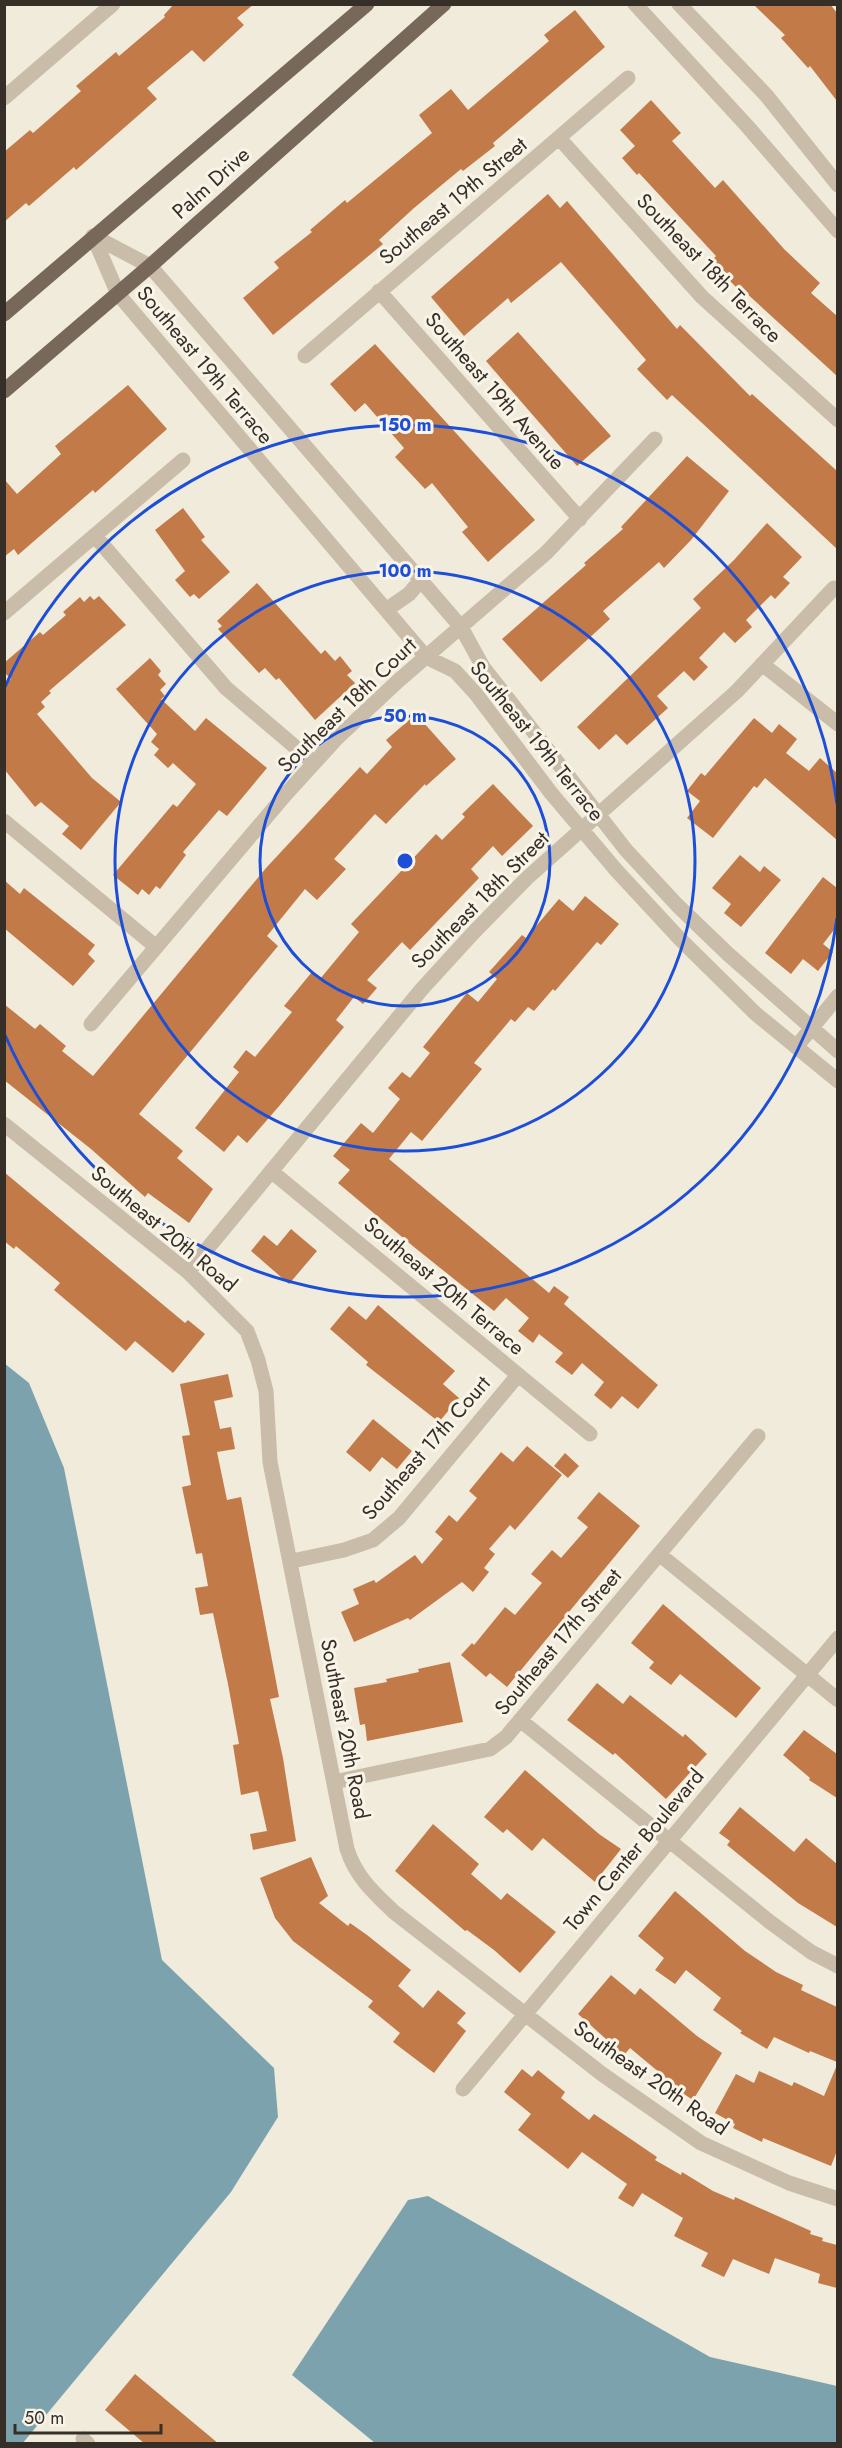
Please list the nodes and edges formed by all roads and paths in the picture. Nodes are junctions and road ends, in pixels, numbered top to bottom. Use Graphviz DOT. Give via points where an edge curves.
graph roads {
  1 [pos="113,4"];
  2 [pos="367,4"];
  3 [pos="444,4"];
  4 [pos="635,4"];
  5 [pos="680,4"];
  6 [pos="628,78"];
  7 [pos="4,98"];
  8 [pos="559,138"];
  9 [pos="837,184"];
  10 [pos="837,231"];
  11 [pos="93,236"];
  12 [pos="150,266"];
  13 [pos="379,291"];
  14 [pos="118,294"];
  15 [pos="4,314"];
  16 [pos="304,356"];
  17 [pos="4,391"];
  18 [pos="837,420"];
  19 [pos="655,439"];
  20 [pos="183,460"];
  21 [pos="579,519"];
  22 [pos="95,536"];
  23 [pos="421,580"];
  24 [pos="834,588"];
  25 [pos="386,610"];
  26 [pos="4,613"];
  27 [pos="461,627"];
  28 [pos="426,657"];
  29 [pos="762,664"];
  30 [pos="837,724"];
  31 [pos="314,763"];
  32 [pos="598,814"];
  33 [pos="4,821"];
  34 [pos="581,830"];
  35 [pos="155,946"];
  36 [pos="837,996"];
  37 [pos="91,1024"];
  38 [pos="810,1029"];
  39 [pos="796,1047"];
  40 [pos="837,1051"];
  41 [pos="837,1081"];
  42 [pos="4,1124"];
  43 [pos="271,1170"];
  44 [pos="188,1272"];
  45 [pos="518,1375"];
  46 [pos="590,1434"];
  47 [pos="758,1436"];
  48 [pos="659,1554"];
  49 [pos="292,1561"];
  50 [pos="837,1638"];
  51 [pos="807,1675"];
  52 [pos="837,1700"];
  53 [pos="520,1720"];
  54 [pos="334,1782"];
  55 [pos="669,1841"];
  56 [pos="837,1966"];
  57 [pos="526,2013"];
  58 [pos="463,2089"];
  59 [pos="837,2199"];
  1 -- 7 [label="street"];
  2 -- 11 [label="main road, Palm Drive"];
  3 -- 12 [label="main road, Palm Drive"];
  4 -- 10 [label="street"];
  5 -- 9 [label="street" via="766,95"];
  6 -- 8 [label="street, Southeast 19th Street"];
  8 -- 13 [label="street, Southeast 19th Street"];
  8 -- 18 [label="street, Southeast 18th Terrace" via="702,297"];
  11 -- 12 [label="street, Southeast 19th Terrace"];
  11 -- 14 [label="street, Southeast 19th Terrace"];
  11 -- 15 [label="main road, Palm Drive"];
  12 -- 14 [label="main road, Palm Drive"];
  12 -- 23 [label="street, Southeast 19th Terrace"];
  13 -- 16 [label="street, Southeast 19th Street"];
  13 -- 21 [label="street, Southeast 19th Avenue"];
  14 -- 17 [label="main road, Palm Drive"];
  14 -- 25 [label="street, Southeast 19th Terrace"];
  19 -- 21 [label="street, Southeast 18th Court"];
  20 -- 22 [label="street"];
  21 -- 27 [label="street, Southeast 18th Court"];
  22 -- 26 [label="street"];
  22 -- 31 [label="street" via="226,688"];
  23 -- 25 [label="street"];
  23 -- 27 [label="street, Southeast 19th Terrace"];
  24 -- 29 [label="street, Southeast 18th Street"];
  25 -- 28 [label="street, Southeast 19th Terrace"];
  27 -- 28 [label="street, Southeast 18th Court"];
  27 -- 32 [label="street, Southeast 19th Terrace" via="483,667"];
  28 -- 31 [label="street, Southeast 18th Court"];
  28 -- 34 [label="street, Southeast 19th Terrace" via="455,671 476,694"];
  29 -- 30 [label="street"];
  29 -- 32 [label="street, Southeast 18th Street" via="667,755"];
  31 -- 35 [label="street, Southeast 18th Court"];
  32 -- 34 [label="street, Southeast 18th Street"];
  32 -- 38 [label="street, Southeast 19th Terrace" via="677,905"];
  33 -- 35 [label="street"];
  34 -- 39 [label="street, Southeast 19th Terrace" via="679,938 756,1014"];
  34 -- 43 [label="street, Southeast 18th Street" via="527,878 429,982"];
  35 -- 37 [label="street, Southeast 18th Court"];
  36 -- 38 [label="street"];
  38 -- 39 [label="street"];
  38 -- 40 [label="street, Southeast 19th Terrace"];
  39 -- 41 [label="street, Southeast 19th Terrace"];
  42 -- 44 [label="street, Southeast 20th Road"];
  43 -- 44 [label="street, Southeast 18th Street"];
  43 -- 45 [label="street, Southeast 20th Terrace"];
  44 -- 49 [label="street, Southeast 20th Road" via="247,1331 258,1359 266,1391 270,1462"];
  45 -- 46 [label="street, Southeast 20th Terrace"];
  45 -- 49 [label="street, Southeast 17th Court" via="399,1518 373,1540"];
  47 -- 48 [label="street, Southeast 17th Street"];
  48 -- 51 [label="street"];
  48 -- 53 [label="street, Southeast 17th Street"];
  49 -- 54 [label="street, Southeast 20th Road"];
  50 -- 51 [label="street, Town Center Boulevard"];
  51 -- 52 [label="street"];
  51 -- 55 [label="street, Town Center Boulevard"];
  53 -- 54 [label="street, Southeast 17th Street" via="490,1749"];
  53 -- 55 [label="street"];
  54 -- 57 [label="street, Southeast 20th Road" via="347,1849 354,1869 367,1887"];
  55 -- 56 [label="street" via="770,1922"];
  55 -- 57 [label="street, Town Center Boulevard"];
  57 -- 58 [label="street, Town Center Boulevard"];
  57 -- 59 [label="street, Southeast 20th Road" via="602,2074 701,2143 789,2183"];
}
